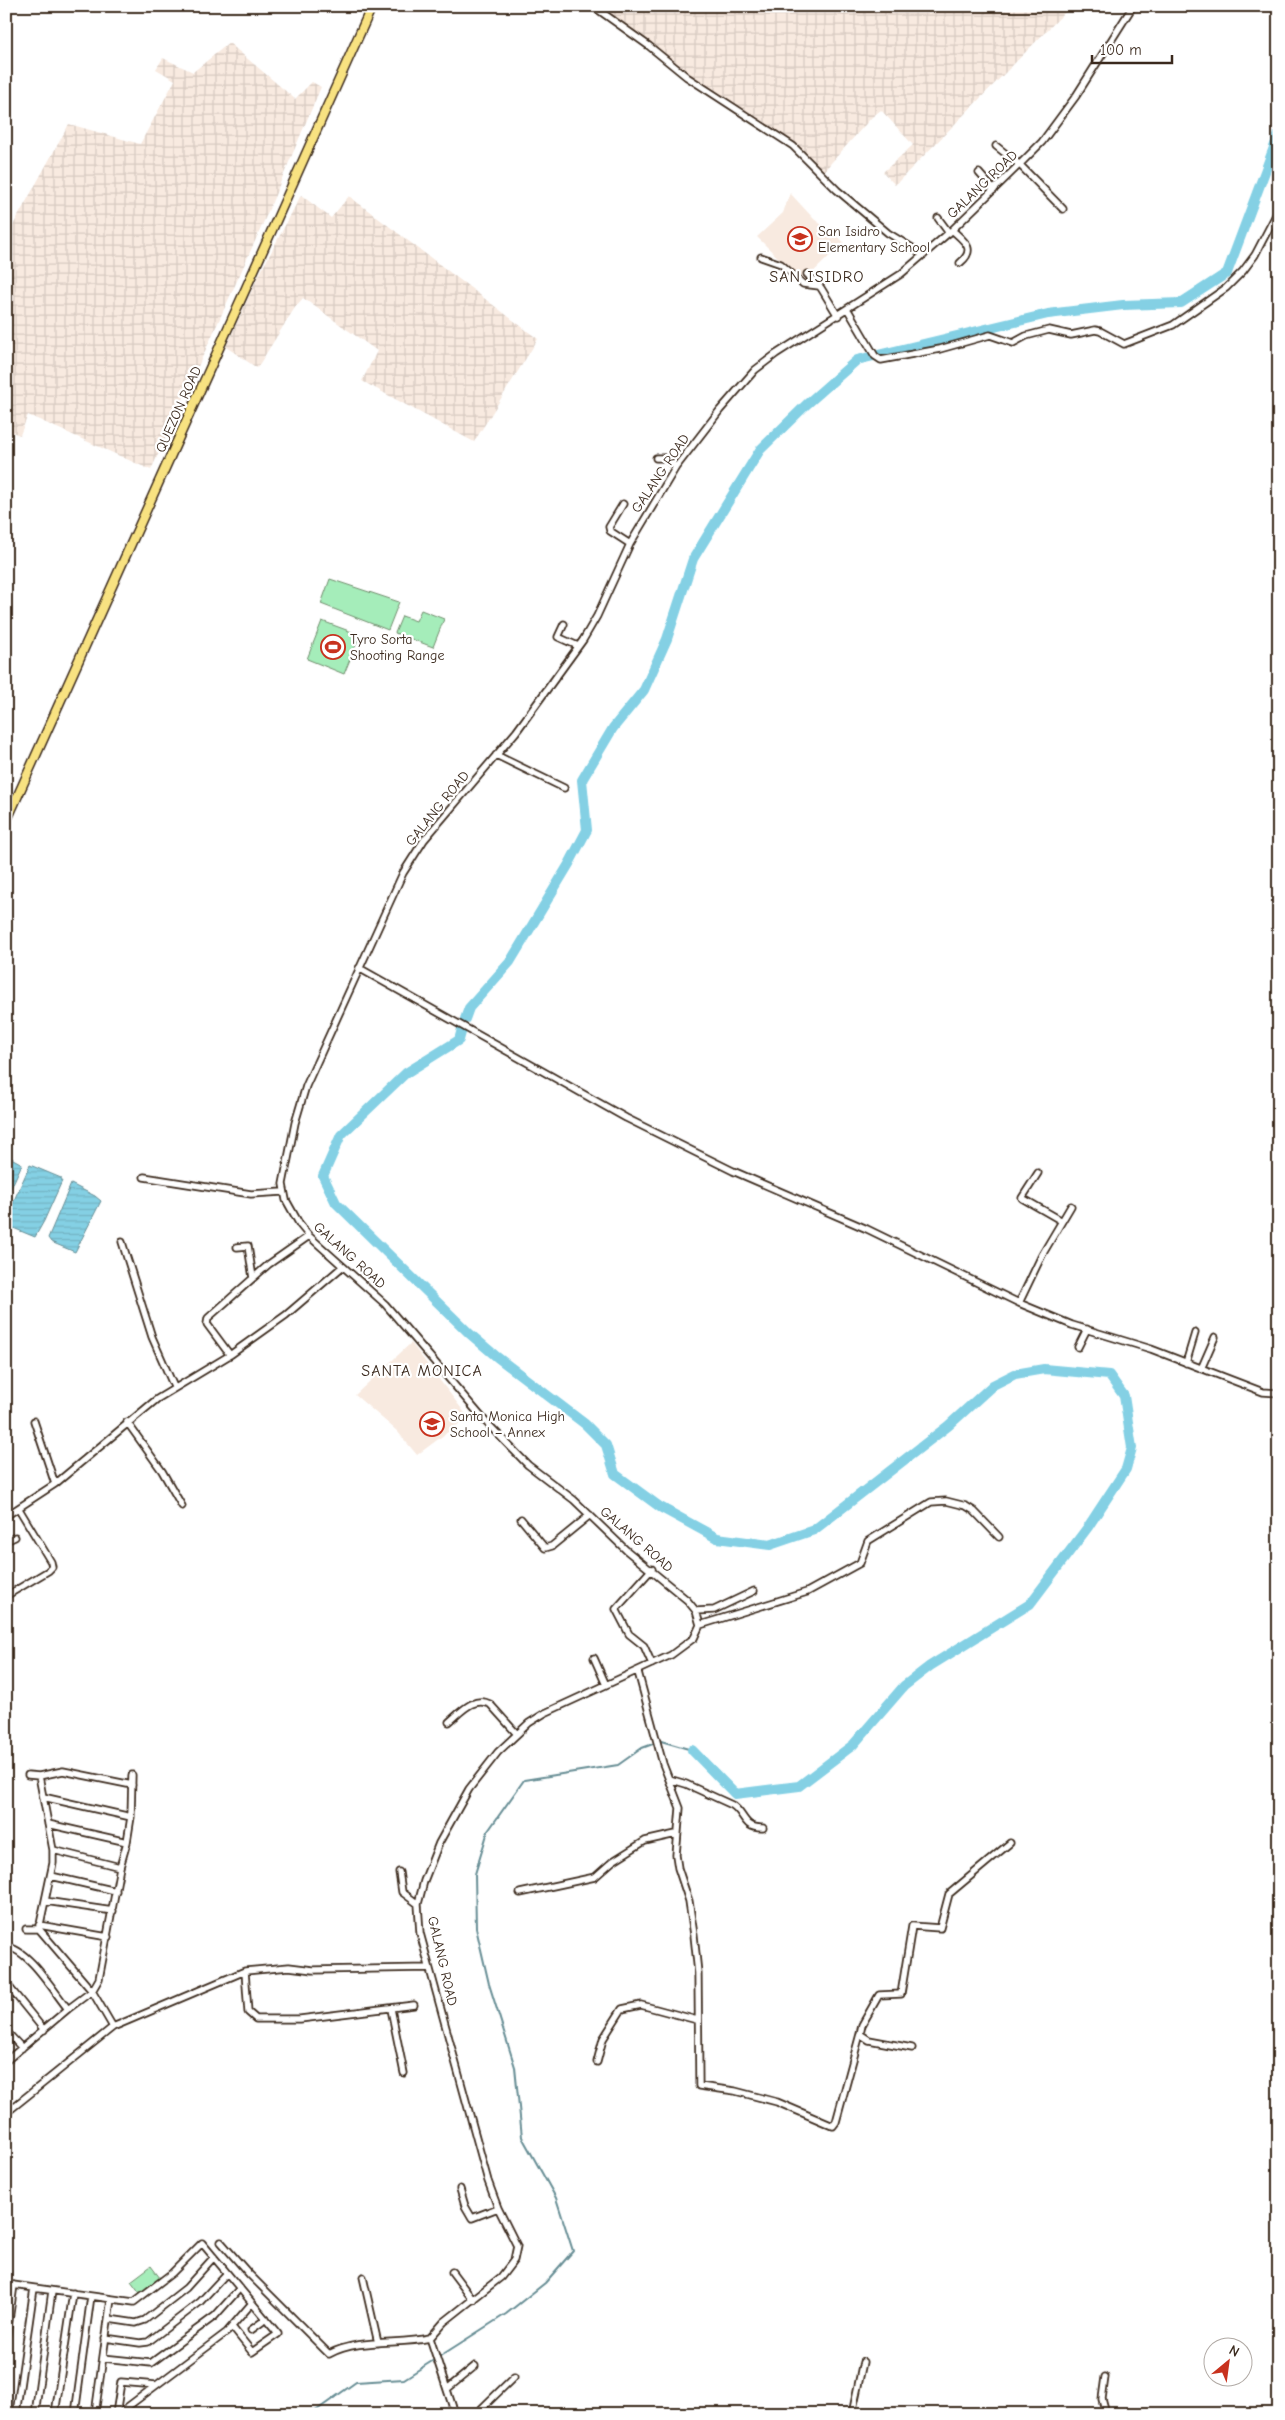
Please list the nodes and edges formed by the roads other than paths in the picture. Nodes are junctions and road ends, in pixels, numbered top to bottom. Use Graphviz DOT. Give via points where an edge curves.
graph roads {
  1 [pos="372,6"];
  2 [pos="593,6"];
  3 [pos="1133,6"];
  4 [pos="996,146"];
  5 [pos="1020,165"];
  6 [pos="979,174"];
  7 [pos="994,190"];
  8 [pos="1063,209"];
  9 [pos="1279,209"];
  10 [pos="938,218"];
  11 [pos="950,232"];
  12 [pos="924,255"];
  13 [pos="761,257"];
  14 [pos="960,263"];
  15 [pos="807,274"];
  16 [pos="819,286"];
  17 [pos="848,310"];
  18 [pos="838,316"];
  19 [pos="656,458"];
  20 [pos="676,467"];
  21 [pos="623,504"];
  22 [pos="630,544"];
  23 [pos="564,624"];
  24 [pos="578,646"];
  25 [pos="496,755"];
  26 [pos="564,788"];
  27 [pos="6,822"];
  28 [pos="359,968"];
  29 [pos="1038,1174"];
  30 [pos="144,1177"];
  31 [pos="284,1192"];
  32 [pos="1071,1206"];
  33 [pos="1062,1221"];
  34 [pos="309,1236"];
  35 [pos="122,1242"];
  36 [pos="237,1247"];
  37 [pos="342,1267"];
  38 [pos="253,1278"];
  39 [pos="1019,1303"];
  40 [pos="1087,1329"];
  41 [pos="1195,1333"];
  42 [pos="1215,1337"];
  43 [pos="1078,1347"];
  44 [pos="230,1355"];
  45 [pos="1186,1363"];
  46 [pos="1201,1369"];
  47 [pos="174,1387"];
  48 [pos="1279,1394"];
  49 [pos="34,1421"];
  50 [pos="127,1422"];
  51 [pos="55,1484"];
  52 [pos="182,1506"];
  53 [pos="19,1509"];
  54 [pos="590,1514"];
  55 [pos="6,1516"];
  56 [pos="522,1519"];
  57 [pos="15,1537"];
  58 [pos="999,1537"];
  59 [pos="6,1541"];
  60 [pos="652,1569"];
  61 [pos="754,1591"];
  62 [pos="6,1596"];
  63 [pos="696,1610"];
  64 [pos="700,1624"];
  65 [pos="594,1658"];
  66 [pos="652,1664"];
  67 [pos="638,1672"];
  68 [pos="606,1685"];
  69 [pos="449,1722"];
  70 [pos="517,1734"];
  71 [pos="28,1775"];
  72 [pos="39,1776"];
  73 [pos="132,1776"];
  74 [pos="669,1779"];
  75 [pos="132,1785"];
  76 [pos="43,1798"];
  77 [pos="131,1817"];
  78 [pos="48,1824"];
  79 [pos="762,1828"];
  80 [pos="676,1834"];
  81 [pos="127,1842"];
  82 [pos="1010,1843"];
  83 [pos="53,1850"];
  84 [pos="120,1867"];
  85 [pos="399,1872"];
  86 [pos="51,1876"];
  87 [pos="116,1891"];
  88 [pos="520,1893"];
  89 [pos="45,1901"];
  90 [pos="418,1904"];
  91 [pos="113,1911"];
  92 [pos="39,1927"];
  93 [pos="26,1929"];
  94 [pos="108,1937"];
  95 [pos="6,1947"];
  96 [pos="429,1968"];
  97 [pos="245,1971"];
  98 [pos="6,1983"];
  99 [pos="92,1991"];
  100 [pos="414,2005"];
  101 [pos="390,2008"];
  102 [pos="68,2010"];
  103 [pos="697,2020"];
  104 [pos="113,2027"];
  105 [pos="44,2030"];
  106 [pos="6,2031"];
  107 [pos="860,2034"];
  108 [pos="22,2048"];
  109 [pos="912,2048"];
  110 [pos="6,2061"];
  111 [pos="597,2062"];
  112 [pos="404,2073"];
  113 [pos="6,2113"];
  114 [pos="460,2190"];
  115 [pos="498,2208"];
  116 [pos="221,2242"];
  117 [pos="214,2257"];
  118 [pos="452,2272"];
  119 [pos="227,2273"];
  120 [pos="363,2277"];
  121 [pos="6,2284"];
  122 [pos="14,2285"];
  123 [pos="34,2288"];
  124 [pos="240,2288"];
  125 [pos="52,2291"];
  126 [pos="73,2293"];
  127 [pos="91,2296"];
  128 [pos="111,2299"];
  129 [pos="473,2300"];
  130 [pos="252,2304"];
  131 [pos="109,2319"];
  132 [pos="266,2319"];
  133 [pos="232,2327"];
  134 [pos="250,2330"];
  135 [pos="106,2338"];
  136 [pos="430,2339"];
  137 [pos="6,2341"];
  138 [pos="378,2343"];
  139 [pos="103,2358"];
  140 [pos="863,2362"];
  141 [pos="475,2366"];
  142 [pos="1105,2377"];
  143 [pos="514,2378"];
  144 [pos="156,2385"];
  145 [pos="447,2389"];
  146 [pos="16,2414"];
  147 [pos="35,2414"];
  148 [pos="55,2414"];
  149 [pos="74,2414"];
  150 [pos="95,2414"];
  151 [pos="117,2414"];
  152 [pos="455,2414"];
  153 [pos="476,2414"];
  154 [pos="852,2414"];
  155 [pos="1106,2414"];
  1 -- 27 [label="main road, QUEZON ROAD" via="136,539"];
  2 -- 12 [label="street" via="687,77 793,146 888,233"];
  3 -- 5 [label="street, GALANG ROAD" via="1076,96 1042,142"];
  4 -- 5 [label="street"];
  5 -- 7 [label="street, GALANG ROAD"];
  5 -- 8 [label="street"];
  6 -- 7 [label="street"];
  7 -- 11 [label="street, GALANG ROAD"];
  9 -- 17 [label="street" via="1248,265 1226,288 1173,325 1129,343 1120,343 1100,331 1071,335 1049,330 1014,342 990,335 940,350 880,360"];
  10 -- 11 [label="street"];
  11 -- 12 [label="street, GALANG ROAD"];
  11 -- 14 [label="street" via="965,242 968,249 967,257"];
  12 -- 17 [label="street, GALANG ROAD"];
  13 -- 16 [label="street" via="781,264 803,284"];
  15 -- 16 [label="street"];
  16 -- 18 [label="street"];
  17 -- 18 [label="street, GALANG ROAD"];
  18 -- 20 [label="street, GALANG ROAD" via="755,370"];
  19 -- 20 [label="street" via="665,458"];
  20 -- 22 [label="street, GALANG ROAD"];
  21 -- 22 [label="street" via="609,528"];
  22 -- 24 [label="street, GALANG ROAD" via="594,622"];
  23 -- 24 [label="street" via="558,637"];
  24 -- 25 [label="street, GALANG ROAD"];
  25 -- 26 [label="street"];
  25 -- 28 [label="street, GALANG ROAD" via="424,840 394,890"];
  28 -- 31 [label="street, GALANG ROAD" via="306,1086 295,1123"];
  28 -- 39 [label="street" via="626,1118"];
  29 -- 33 [label="street" via="1022,1198"];
  30 -- 31 [label="street" via="251,1194"];
  31 -- 34 [label="street, GALANG ROAD" via="291,1212"];
  32 -- 33 [label="street"];
  33 -- 39 [label="street"];
  34 -- 37 [label="street, GALANG ROAD"];
  34 -- 38 [label="street"];
  35 -- 47 [label="street" via="152,1337"];
  36 -- 38 [label="street" via="248,1246"];
  37 -- 44 [label="street" via="286,1315"];
  37 -- 54 [label="street, GALANG ROAD" via="385,1304 485,1421 528,1465"];
  38 -- 44 [label="street" via="208,1318 207,1324"];
  39 -- 40 [label="street"];
  40 -- 43 [label="street"];
  40 -- 45 [label="street"];
  41 -- 45 [label="street"];
  42 -- 46 [label="street"];
  44 -- 47 [label="street"];
  45 -- 46 [label="street"];
  46 -- 48 [label="street" via="1263,1392"];
  47 -- 50 [label="street"];
  49 -- 51 [label="street"];
  50 -- 51 [label="street"];
  50 -- 52 [label="street"];
  51 -- 53 [label="street"];
  53 -- 55 [label="street"];
  53 -- 62 [label="street" via="52,1567"];
  54 -- 56 [label="street" via="552,1546 545,1548"];
  54 -- 60 [label="street, GALANG ROAD" via="626,1550"];
  57 -- 59 [label="street"];
  58 -- 64 [label="street" via="966,1506 946,1501 931,1502 868,1541 860,1563 807,1592"];
  60 -- 63 [label="street, GALANG ROAD"];
  60 -- 66 [label="street" via="616,1609 629,1634 644,1646"];
  61 -- 63 [label="street" via="711,1611"];
  63 -- 64 [label="street"];
  64 -- 66 [label="street, GALANG ROAD" via="694,1638 687,1644"];
  65 -- 68 [label="street"];
  66 -- 67 [label="street, GALANG ROAD"];
  67 -- 68 [label="street, GALANG ROAD"];
  67 -- 74 [label="street"];
  68 -- 70 [label="street, GALANG ROAD" via="561,1704"];
  69 -- 70 [label="street" via="467,1706 484,1701"];
  70 -- 90 [label="street, GALANG ROAD" via="477,1776 460,1803 431,1863"];
  71 -- 72 [label="street"];
  72 -- 75 [label="street" via="63,1771"];
  72 -- 76 [label="street"];
  73 -- 75 [label="street"];
  74 -- 79 [label="street" via="732,1805 744,1821 755,1828"];
  74 -- 80 [label="street" via="680,1808"];
  75 -- 77 [label="street"];
  76 -- 77 [label="street"];
  76 -- 78 [label="street"];
  77 -- 81 [label="street"];
  78 -- 81 [label="street"];
  78 -- 83 [label="street"];
  80 -- 88 [label="street" via="645,1841 595,1877"];
  80 -- 103 [label="street" via="678,1868 689,1901 694,1935 698,1973"];
  81 -- 84 [label="street"];
  82 -- 107 [label="street" via="949,1894 940,1928 912,1926 901,1994 880,1995"];
  83 -- 84 [label="street"];
  83 -- 86 [label="street"];
  84 -- 87 [label="street"];
  85 -- 90 [label="street" via="402,1892"];
  86 -- 87 [label="street"];
  86 -- 89 [label="street"];
  87 -- 91 [label="street"];
  89 -- 91 [label="street"];
  89 -- 92 [label="street"];
  90 -- 96 [label="street, GALANG ROAD" via="420,1933"];
  91 -- 94 [label="street"];
  92 -- 93 [label="street"];
  92 -- 94 [label="street"];
  92 -- 99 [label="street"];
  94 -- 99 [label="street" via="99,1979"];
  95 -- 102 [label="street" via="14,1947 25,1955"];
  96 -- 97 [label="street" via="313,1970 289,1967"];
  96 -- 115 [label="street, GALANG ROAD"];
  97 -- 101 [label="street" via="248,2012 256,2019 300,2019"];
  97 -- 104 [label="street"];
  98 -- 105 [label="street"];
  99 -- 102 [label="street"];
  99 -- 104 [label="street"];
  100 -- 101 [label="street"];
  101 -- 112 [label="street"];
  102 -- 105 [label="street"];
  103 -- 107 [label="street" via="699,2086 777,2102 829,2126 836,2122"];
  103 -- 111 [label="street" via="641,2005 622,2009 603,2039"];
  104 -- 113 [label="street"];
  105 -- 108 [label="street"];
  106 -- 108 [label="street"];
  107 -- 109 [label="street" via="869,2040"];
  108 -- 110 [label="street"];
  114 -- 115 [label="street" via="472,2218"];
  115 -- 129 [label="street, GALANG ROAD" via="513,2236 514,2260 501,2277"];
  116 -- 138 [label="street" via="329,2354"];
  117 -- 119 [label="street"];
  117 -- 128 [label="street" via="200,2243 176,2270 138,2300"];
  117 -- 131 [label="street" via="186,2288 145,2320"];
  118 -- 129 [label="street"];
  119 -- 124 [label="street"];
  119 -- 135 [label="street" via="200,2302 148,2342"];
  120 -- 138 [label="street"];
  121 -- 122 [label="street"];
  122 -- 123 [label="street"];
  122 -- 137 [label="street"];
  123 -- 125 [label="street"];
  123 -- 146 [label="street"];
  124 -- 130 [label="street"];
  124 -- 139 [label="street" via="215,2316 152,2363"];
  125 -- 126 [label="street"];
  125 -- 147 [label="street"];
  126 -- 127 [label="street"];
  126 -- 148 [label="street"];
  127 -- 128 [label="street"];
  127 -- 149 [label="street"];
  128 -- 131 [label="street"];
  129 -- 136 [label="street, GALANG ROAD" via="444,2322"];
  130 -- 132 [label="street"];
  130 -- 133 [label="street"];
  131 -- 135 [label="street"];
  132 -- 133 [label="street" via="278,2334 252,2352"];
  132 -- 134 [label="street"];
  133 -- 144 [label="street"];
  135 -- 139 [label="street"];
  136 -- 138 [label="street"];
  136 -- 145 [label="street"];
  139 -- 150 [label="street"];
  140 -- 154 [label="street"];
  141 -- 145 [label="street"];
  142 -- 155 [label="street" via="1102,2399"];
  143 -- 153 [label="street"];
  144 -- 151 [label="street"];
  144 -- 151 [label="street" via="121,2382"];
  145 -- 152 [label="street"];
}
